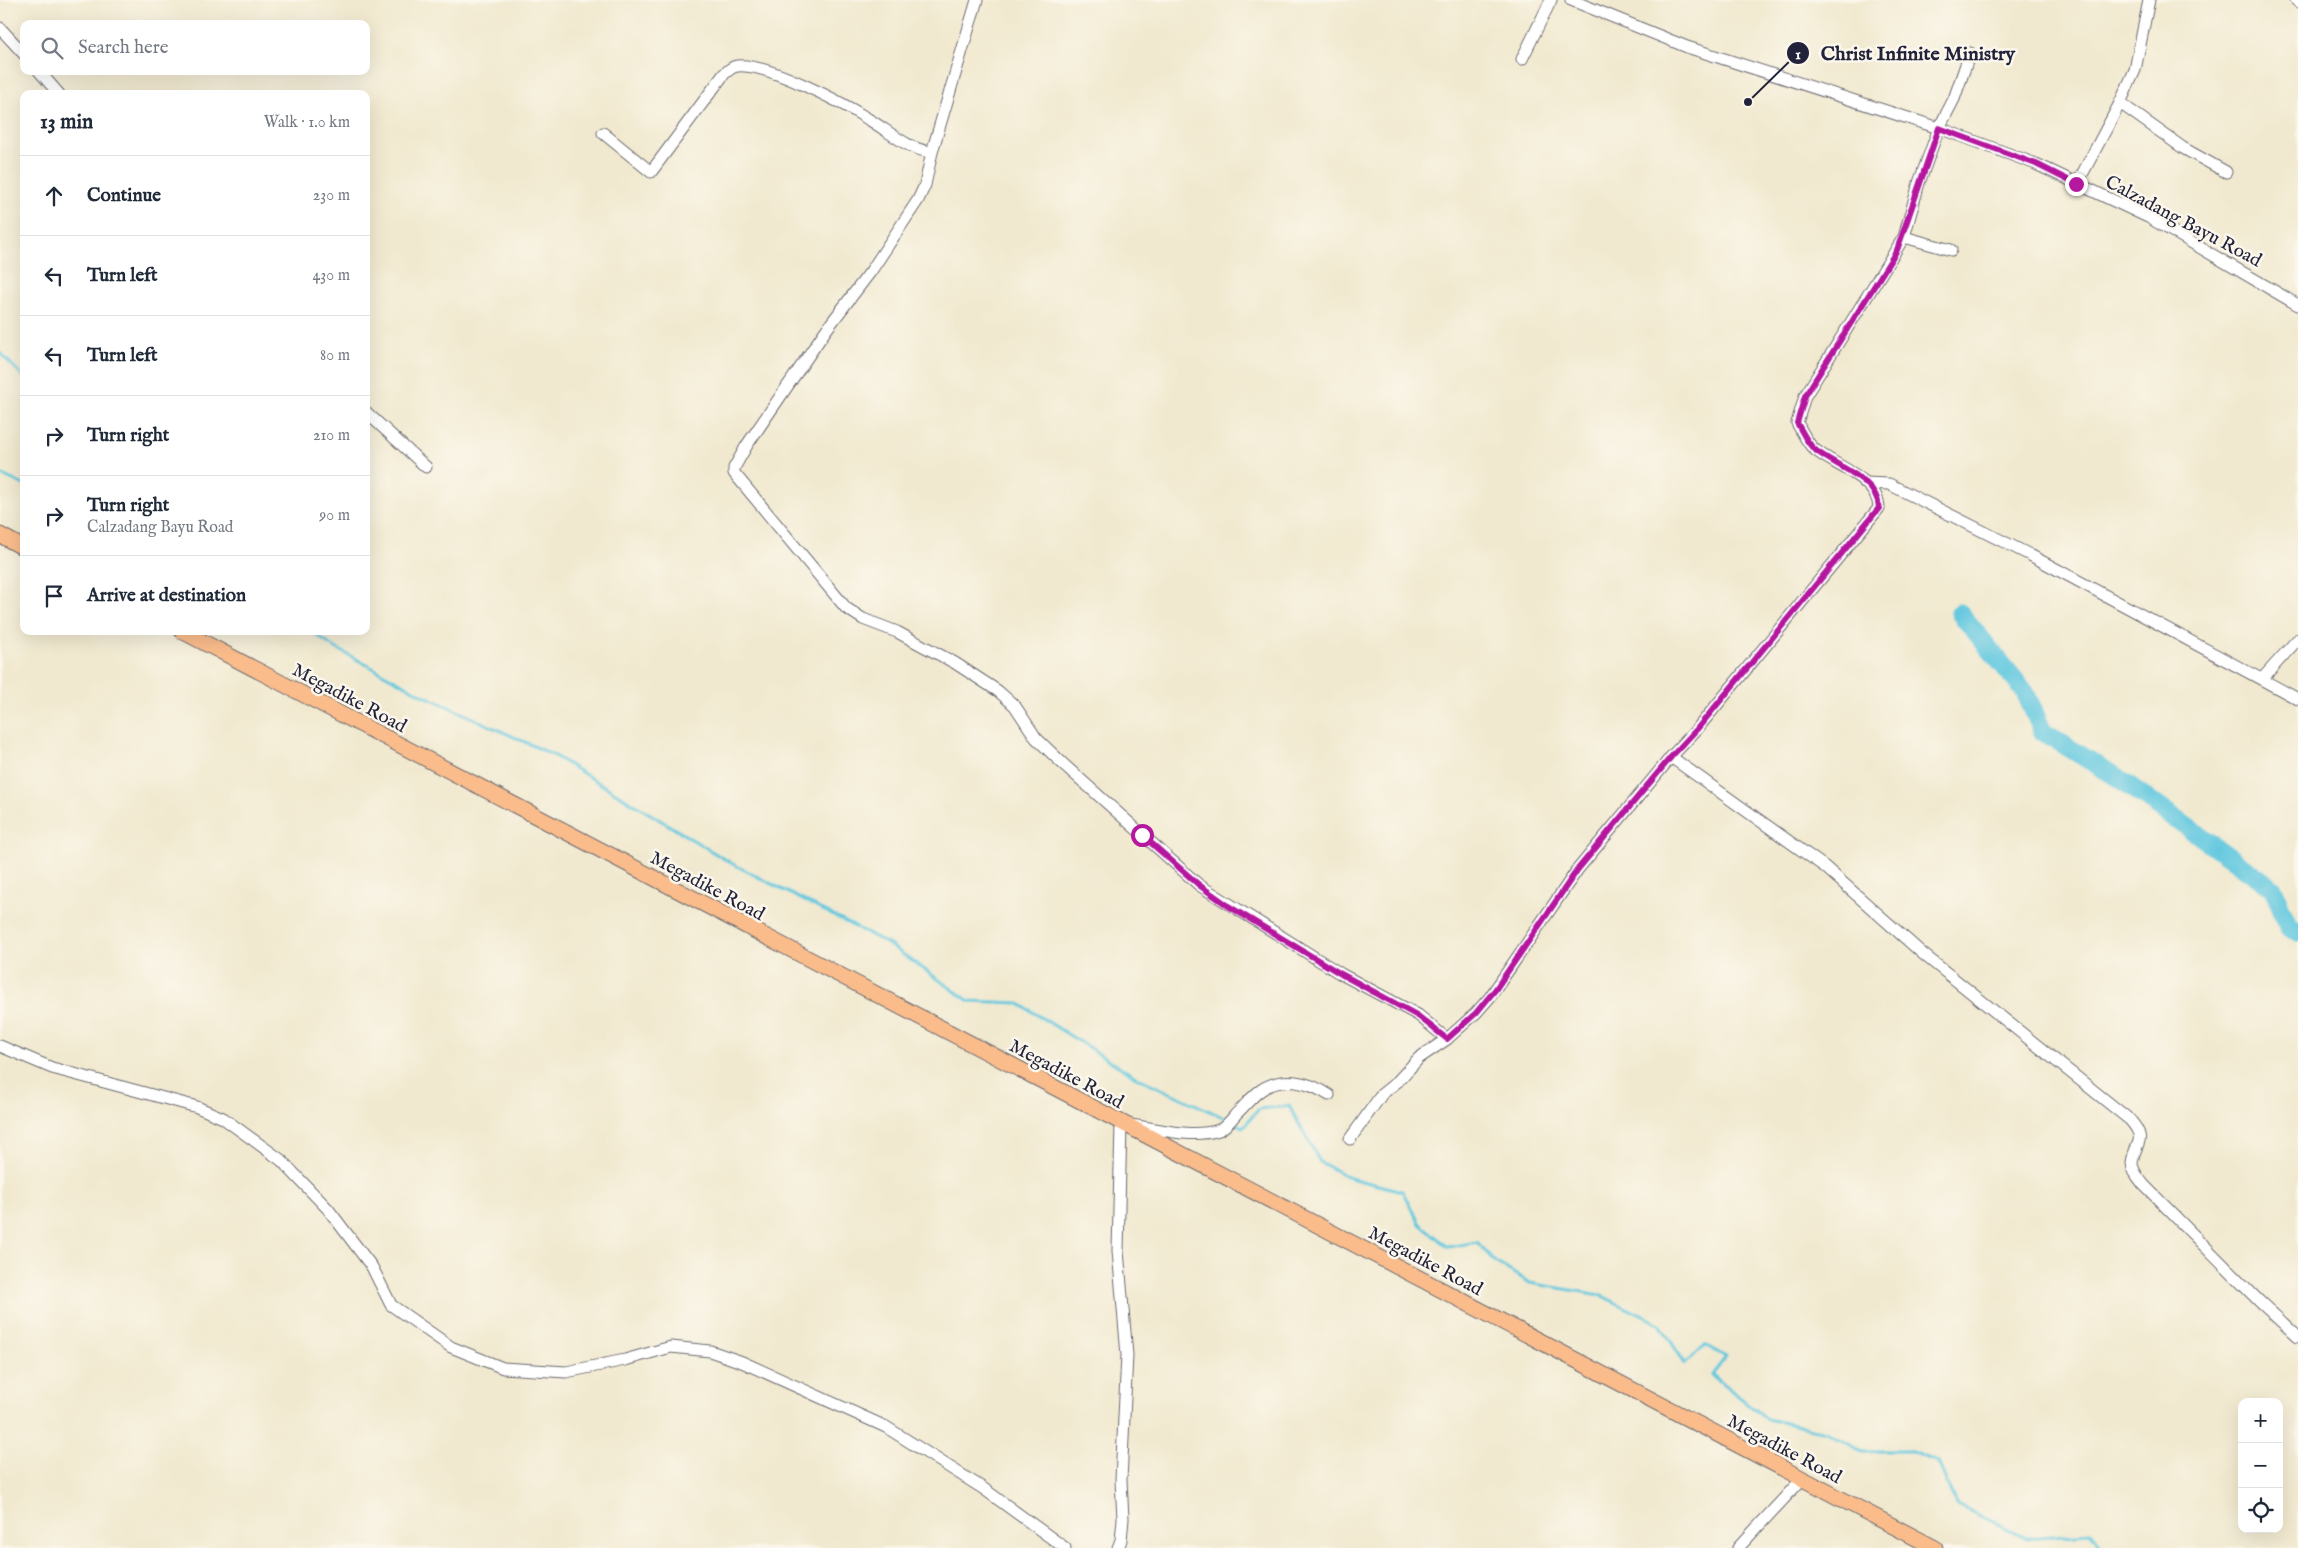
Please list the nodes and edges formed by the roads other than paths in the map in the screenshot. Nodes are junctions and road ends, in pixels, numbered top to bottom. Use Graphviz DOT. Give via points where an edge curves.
graph roads {
  1 [pos="977,0"];
  2 [pos="1551,0"];
  3 [pos="1571,0"];
  4 [pos="2149,0"];
  5 [pos="0,28"];
  6 [pos="20,50"];
  7 [pos="1970,53"];
  8 [pos="1522,60"];
  9 [pos="42,75"];
  10 [pos="56,90"];
  11 [pos="2120,103"];
  12 [pos="1939,128"];
  13 [pos="603,134"];
  14 [pos="932,152"];
  15 [pos="2226,172"];
  16 [pos="2076,184"];
  17 [pos="1904,237"];
  18 [pos="1950,250"];
  19 [pos="2298,305"];
  20 [pos="370,416"];
  21 [pos="426,467"];
  22 [pos="1866,483"];
  23 [pos="0,535"];
  24 [pos="20,546"];
  25 [pos="190,635"];
  26 [pos="2298,639"];
  27 [pos="2262,679"];
  28 [pos="2298,699"];
  29 [pos="1671,757"];
  30 [pos="1447,1039"];
  31 [pos="0,1046"];
  32 [pos="1329,1095"];
  33 [pos="1121,1124"];
  34 [pos="1350,1139"];
  35 [pos="2298,1337"];
  36 [pos="1802,1479"];
  37 [pos="1065,1548"];
  38 [pos="1118,1548"];
  39 [pos="1738,1548"];
  40 [pos="1935,1548"];
  1 -- 14 [label="street"];
  2 -- 8 [label="street"];
  3 -- 12 [label="street, Calzadang Bayu Road" via="1687,47"];
  4 -- 11 [label="street" via="2135,70"];
  5 -- 6 [label="street"];
  7 -- 12 [label="street" via="1954,99"];
  9 -- 10 [label="street"];
  11 -- 15 [label="street" via="2184,148"];
  11 -- 16 [label="street"];
  12 -- 16 [label="street, Calzadang Bayu Road" via="2036,164"];
  12 -- 17 [label="street"];
  13 -- 14 [label="street" via="651,172 724,74 738,66 786,78 843,104 914,148"];
  14 -- 30 [label="street" via="925,186 914,208 747,445 734,473 846,608 955,663 998,691 1015,706 1036,738 1199,885 1341,974 1418,1016"];
  16 -- 19 [label="street, Calzadang Bayu Road" via="2156,222"];
  17 -- 18 [label="street"];
  17 -- 22 [label="street" via="1805,396 1797,423 1813,448"];
  20 -- 21 [label="street"];
  22 -- 27 [label="street" via="1888,484 2030,555"];
  22 -- 29 [label="street" via="1879,500 1879,508"];
  23 -- 24 [label="main road"];
  25 -- 33 [label="main road, Megadike Road"];
  26 -- 27 [label="street"];
  27 -- 28 [label="street"];
  29 -- 30 [label="street" via="1578,869 1495,990 1476,1013"];
  29 -- 35 [label="street" via="1825,867 1910,943 2130,1120 2140,1134 2132,1163 2143,1184"];
  30 -- 34 [label="street" via="1419,1058 1382,1094"];
  31 -- 37 [label="street" via="52,1068 197,1107 223,1118 281,1160 328,1209 372,1267 391,1305 451,1347 503,1368 566,1372 671,1347 710,1351 886,1426 984,1489"];
  32 -- 33 [label="street" via="1314,1086 1293,1081 1277,1083 1261,1089 1221,1129 1200,1133 1166,1132"];
  33 -- 36 [label="main road, Megadike Road"];
  33 -- 38 [label="street" via="1118,1251 1127,1355 1123,1519 1122,1540"];
  36 -- 39 [label="street"];
  36 -- 40 [label="main road, Megadike Road"];
}
